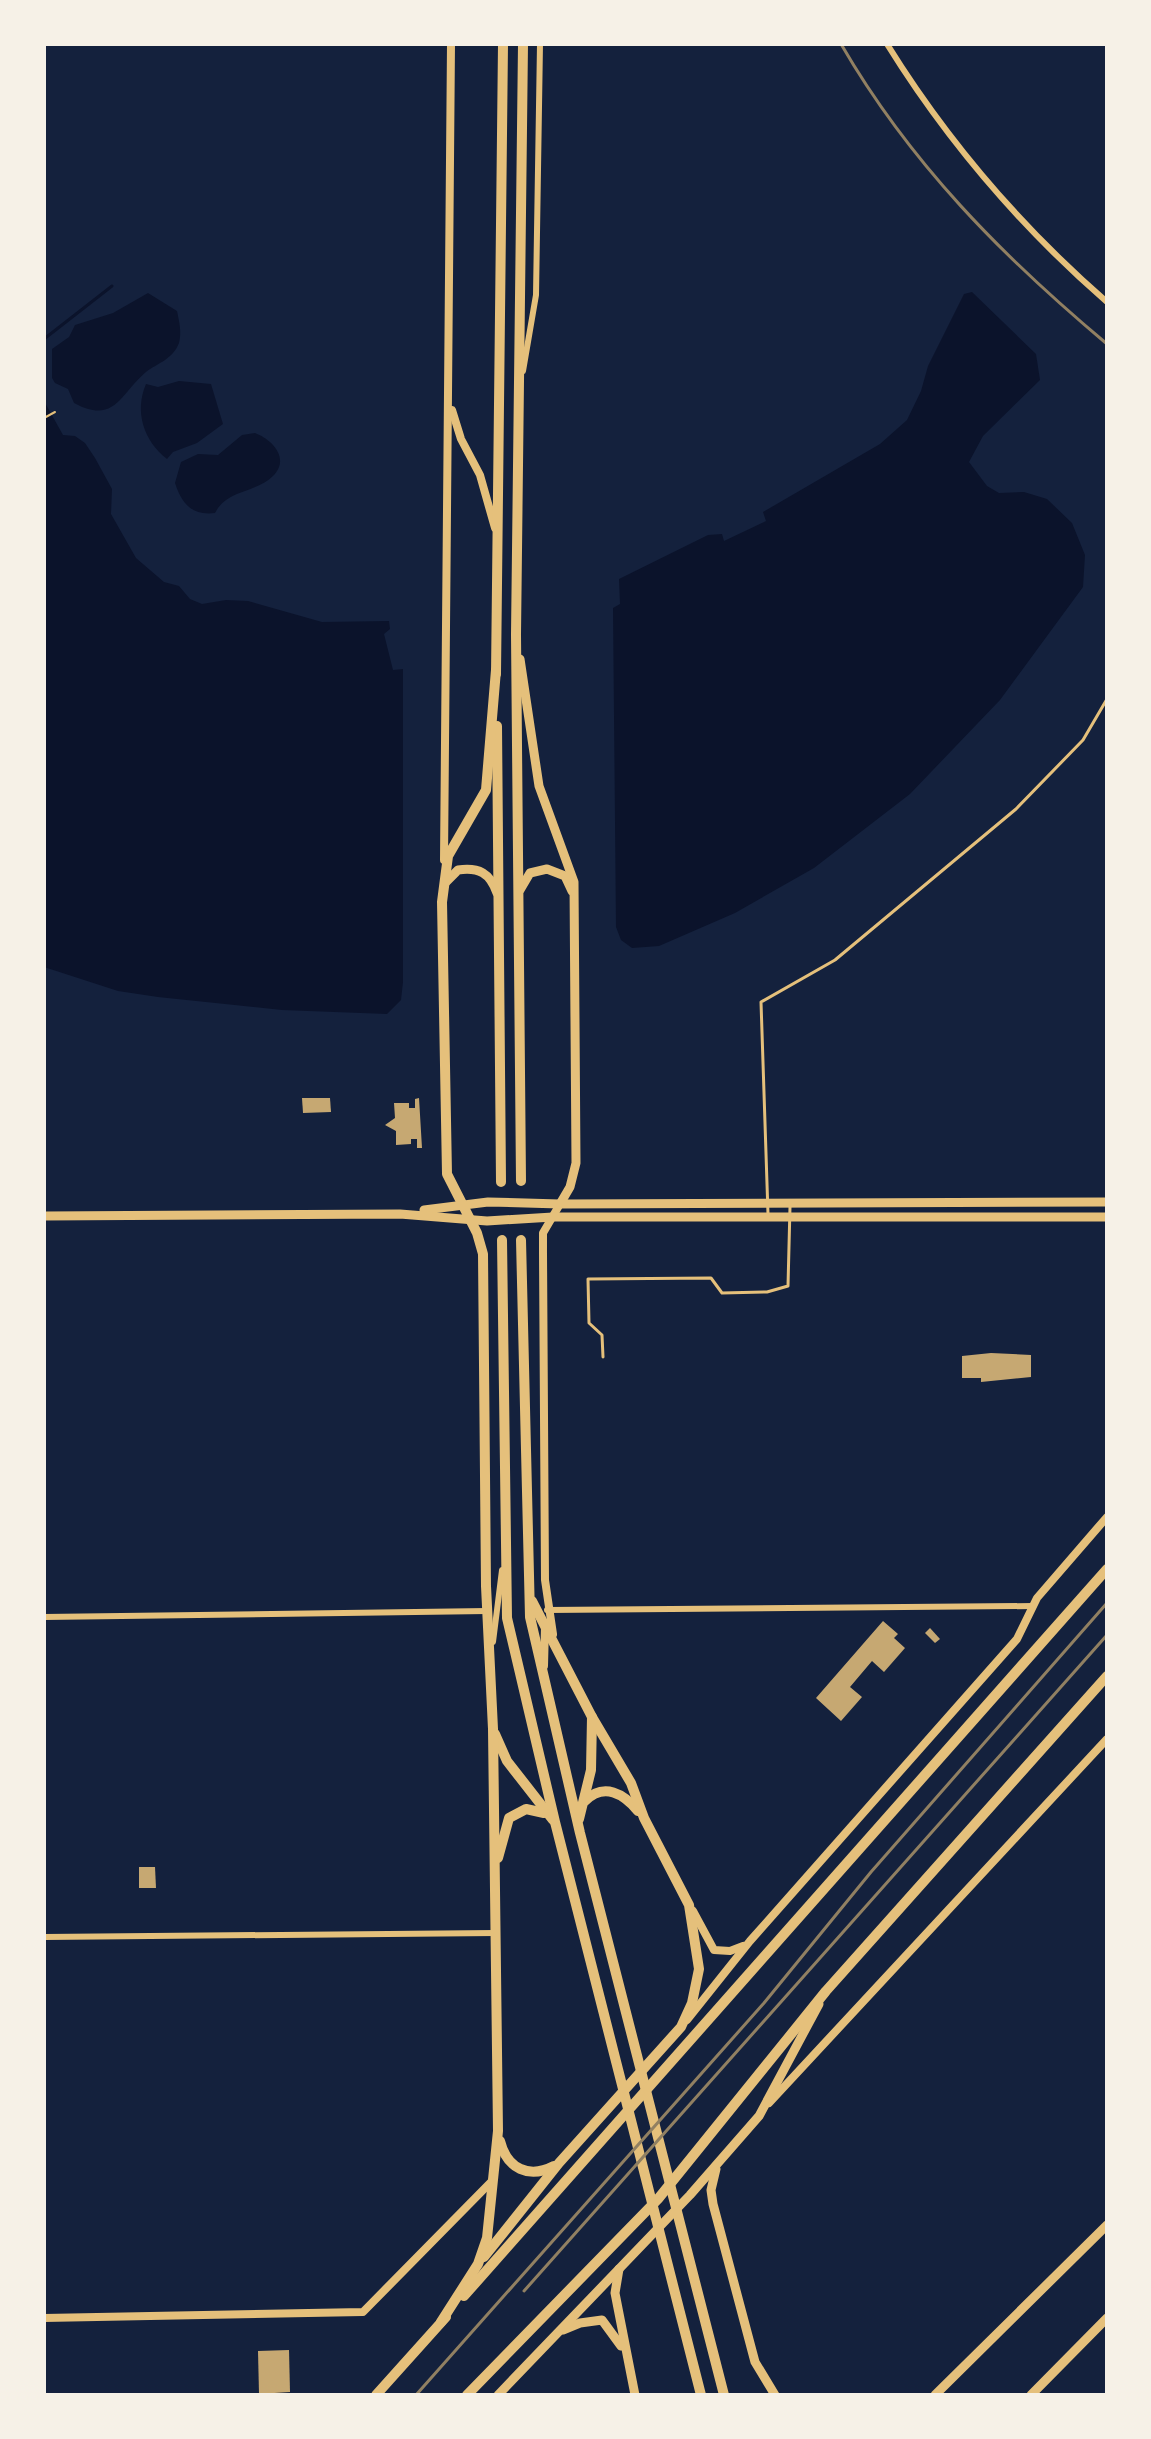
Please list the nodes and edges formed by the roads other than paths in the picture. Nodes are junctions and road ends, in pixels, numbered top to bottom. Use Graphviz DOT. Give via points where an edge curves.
graph roads {
  1 [pos="451,44"];
  2 [pos="503,44"];
  3 [pos="523,44"];
  4 [pos="540,44"];
  5 [pos="887,44"];
  6 [pos="1107,302"];
  7 [pos="520,382"];
  8 [pos="448,386"];
  9 [pos="497,539"];
  10 [pos="516,635"];
  11 [pos="496,670"];
  12 [pos="1107,699"];
  13 [pos="444,885"];
  14 [pos="499,901"];
  15 [pos="518,901"];
  16 [pos="575,906"];
  17 [pos="521,1181"];
  18 [pos="501,1182"];
  19 [pos="1107,1202"];
  20 [pos="768,1203"];
  21 [pos="790,1203"];
  22 [pos="560,1204"];
  23 [pos="462,1205"];
  24 [pos="400,1214"];
  25 [pos="44,1216"];
  26 [pos="768,1216"];
  27 [pos="791,1216"];
  28 [pos="553,1217"];
  29 [pos="1107,1217"];
  30 [pos="469,1219"];
  31 [pos="502,1240"];
  32 [pos="521,1240"];
  33 [pos="603,1357"];
  34 [pos="1107,1517"];
  35 [pos="504,1555"];
  36 [pos="1107,1569"];
  37 [pos="527,1588"];
  38 [pos="1033,1606"];
  39 [pos="547,1610"];
  40 [pos="487,1611"];
  41 [pos="44,1617"];
  42 [pos="545,1630"];
  43 [pos="558,1646"];
  44 [pos="490,1663"];
  45 [pos="1107,1676"];
  46 [pos="545,1686"];
  47 [pos="592,1717"];
  48 [pos="493,1729"];
  49 [pos="1107,1739"];
  50 [pos="582,1806"];
  51 [pos="644,1818"];
  52 [pos="555,1822"];
  53 [pos="580,1833"];
  54 [pos="496,1874"];
  55 [pos="689,1905"];
  56 [pos="496,1933"];
  57 [pos="44,1937"];
  58 [pos="750,1941"];
  59 [pos="826,1991"];
  60 [pos="681,2027"];
  61 [pos="768,2103"];
  62 [pos="498,2131"];
  63 [pos="559,2163"];
  64 [pos="717,2166"];
  65 [pos="496,2177"];
  66 [pos="690,2195"];
  67 [pos="713,2204"];
  68 [pos="1107,2225"];
  69 [pos="623,2261"];
  70 [pos="478,2264"];
  71 [pos="44,2318"];
  72 [pos="1107,2318"];
  73 [pos="441,2322"];
  74 [pos="560,2331"];
  75 [pos="623,2351"];
  76 [pos="701,2392"];
  77 [pos="376,2395"];
  78 [pos="467,2395"];
  79 [pos="498,2395"];
  80 [pos="635,2395"];
  81 [pos="724,2395"];
  82 [pos="775,2395"];
  83 [pos="935,2395"];
  84 [pos="1031,2395"];
  1 -- 8 [label="street"];
  2 -- 9 [label="main road"];
  3 -- 7 [label="main road"];
  4 -- 7 [label="street" via="536,295"];
  5 -- 6 [label="street" via="921,99 980,171"];
  7 -- 10 [label="main road"];
  8 -- 9 [label="street" via="453,417 484,487"];
  8 -- 13 [label="street"];
  9 -- 11 [label="main road"];
  10 -- 15 [label="main road"];
  10 -- 16 [label="main road" via="539,786 571,870"];
  11 -- 13 [label="main road" via="486,790 448,856"];
  11 -- 14 [label="main road"];
  12 -- 20 [label="lane" via="1083,740 1016,809 835,960 761,1002"];
  13 -- 14 [label="main road" via="458,870 477,869 491,880"];
  13 -- 23 [label="main road" via="447,1174"];
  14 -- 18 [label="main road"];
  15 -- 16 [label="main road" via="524,879 547,869 565,876"];
  15 -- 17 [label="main road"];
  16 -- 22 [label="main road" via="576,1163"];
  19 -- 21 [label="main road"];
  20 -- 21 [label="main road"];
  20 -- 22 [label="main road"];
  20 -- 26 [label="lane"];
  21 -- 27 [label="lane"];
  22 -- 23 [label="main road"];
  22 -- 28 [label="street"];
  23 -- 24 [label="main road"];
  23 -- 30 [label="main road"];
  24 -- 25 [label="main road"];
  24 -- 30 [label="main road"];
  26 -- 27 [label="main road"];
  26 -- 28 [label="main road"];
  27 -- 29 [label="main road"];
  27 -- 33 [label="lane" via="788,1286 722,1293 711,1278 588,1279 589,1323 602,1335"];
  28 -- 30 [label="main road"];
  28 -- 39 [label="street" via="543,1233"];
  30 -- 40 [label="main road" via="483,1254"];
  31 -- 35 [label="main road"];
  32 -- 37 [label="main road"];
  34 -- 38 [label="street"];
  35 -- 44 [label="street"];
  35 -- 52 [label="main road" via="509,1627"];
  36 -- 73 [label="main road"];
  37 -- 42 [label="main road"];
  37 -- 46 [label="main road"];
  38 -- 39 [label="street"];
  38 -- 58 [label="street" via="1017,1639"];
  39 -- 42 [label="street"];
  39 -- 43 [label="street"];
  40 -- 41 [label="street"];
  40 -- 44 [label="main road"];
  42 -- 43 [label="main road"];
  42 -- 46 [label="street"];
  43 -- 47 [label="main road"];
  44 -- 48 [label="main road"];
  45 -- 59 [label="main road"];
  46 -- 53 [label="main road"];
  47 -- 50 [label="main road" via="591,1770"];
  47 -- 51 [label="main road" via="631,1783"];
  48 -- 52 [label="main road" via="507,1761"];
  48 -- 54 [label="main road"];
  49 -- 61 [label="street"];
  50 -- 51 [label="main road" via="595,1793 611,1791 627,1798"];
  50 -- 53 [label="main road"];
  51 -- 55 [label="main road"];
  52 -- 54 [label="main road" via="535,1809 509,1818"];
  52 -- 76 [label="main road"];
  53 -- 81 [label="main road"];
  54 -- 56 [label="main road"];
  55 -- 58 [label="street" via="714,1950 730,1951"];
  55 -- 60 [label="main road" via="699,1969"];
  56 -- 57 [label="street"];
  56 -- 62 [label="main road"];
  58 -- 60 [label="street"];
  59 -- 61 [label="main road"];
  59 -- 78 [label="main road" via="658,2199"];
  60 -- 63 [label="main road"];
  61 -- 64 [label="main road"];
  62 -- 63 [label="main road" via="516,2169 541,2172"];
  62 -- 65 [label="main road"];
  63 -- 70 [label="main road"];
  64 -- 66 [label="main road"];
  64 -- 67 [label="main road"];
  65 -- 70 [label="main road"];
  65 -- 71 [label="street" via="363,2312"];
  66 -- 67 [label="main road" via="700,2194"];
  66 -- 69 [label="main road"];
  67 -- 82 [label="main road" via="755,2362"];
  68 -- 83 [label="main road"];
  69 -- 74 [label="main road"];
  69 -- 75 [label="main road" via="615,2293"];
  70 -- 73 [label="main road"];
  72 -- 84 [label="main road"];
  73 -- 77 [label="main road"];
  74 -- 75 [label="main road" via="602,2320"];
  74 -- 79 [label="main road"];
  75 -- 80 [label="main road"];
}
